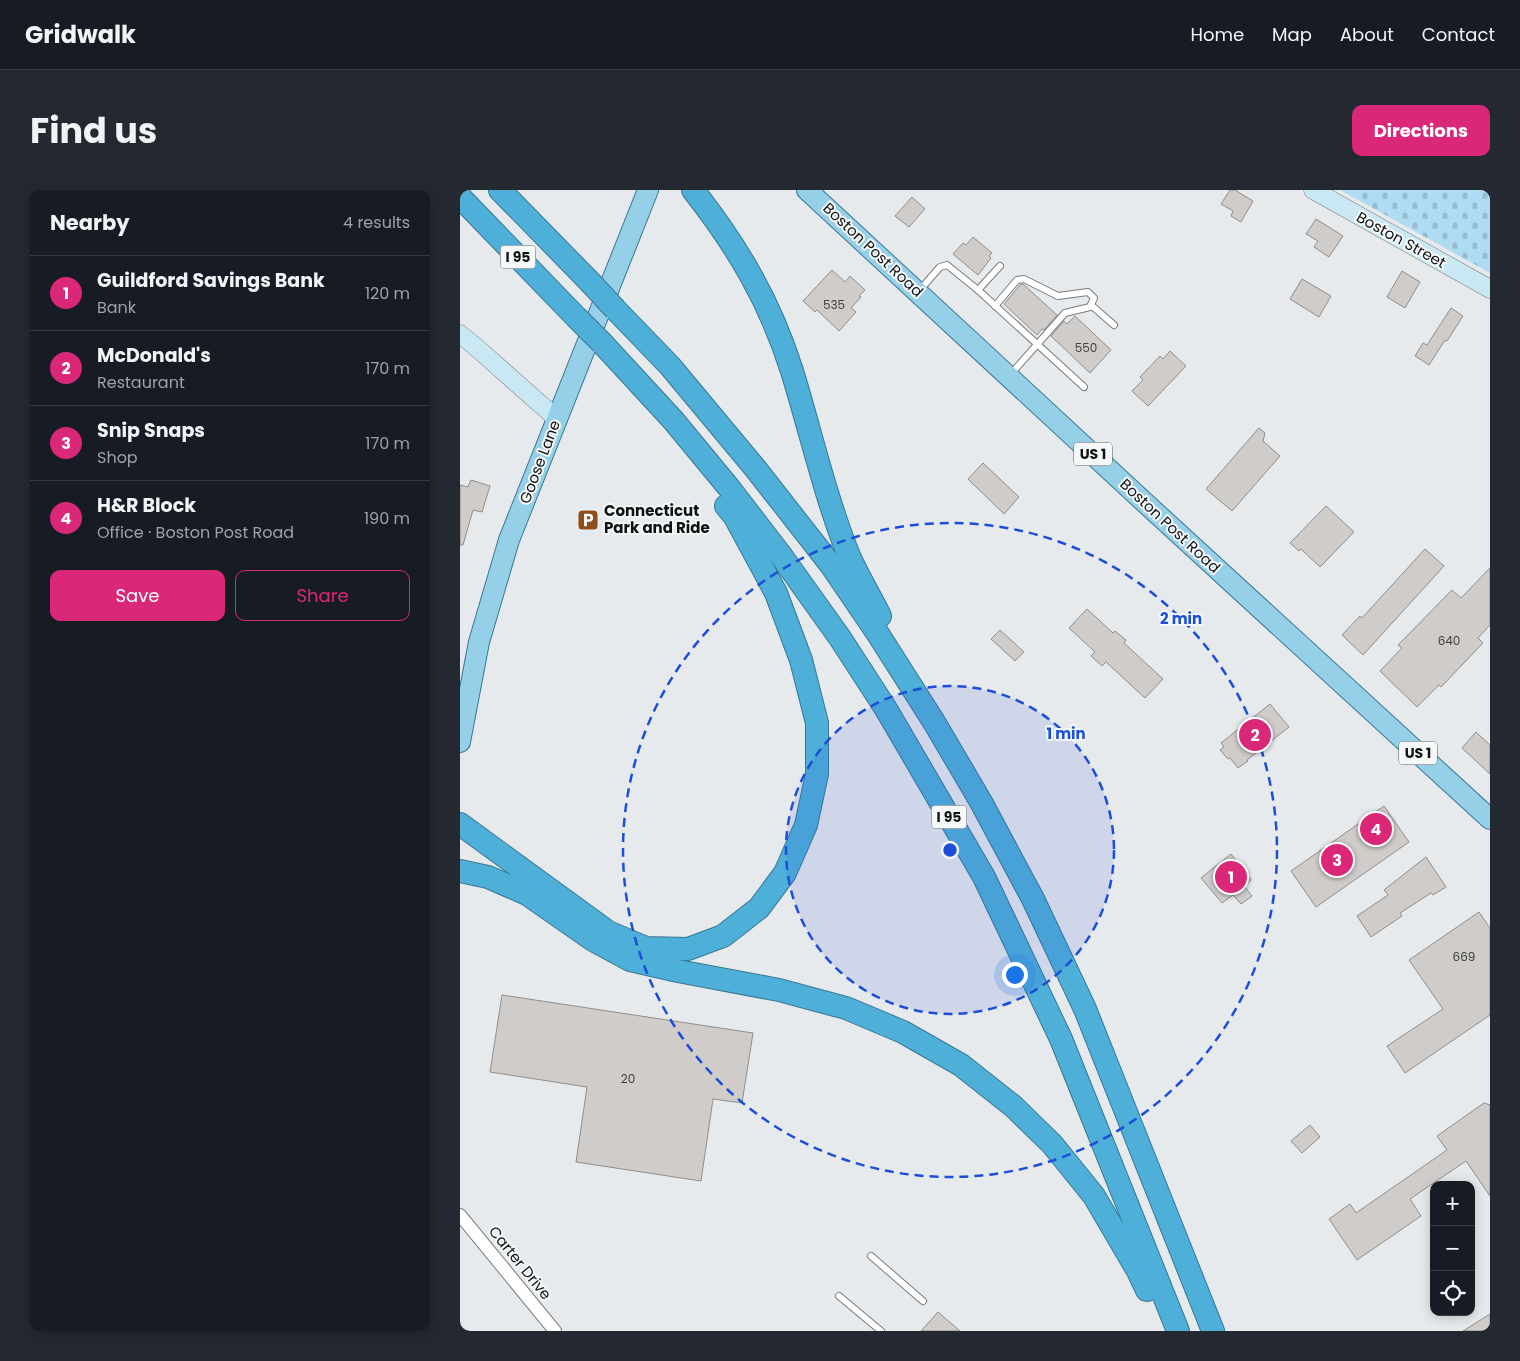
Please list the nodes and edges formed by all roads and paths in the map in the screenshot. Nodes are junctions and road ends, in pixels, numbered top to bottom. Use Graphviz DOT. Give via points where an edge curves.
graph roads {
  1 [pos="500,190"];
  2 [pos="648,190"];
  3 [pos="693,190"];
  4 [pos="808,190"];
  5 [pos="1313,190"];
  6 [pos="460,198"];
  7 [pos="1000,266"];
  8 [pos="1490,289"];
  9 [pos="978,290"];
  10 [pos="918,292"];
  11 [pos="1091,305"];
  12 [pos="995,306"];
  13 [pos="1114,325"];
  14 [pos="460,334"];
  15 [pos="1038,345"];
  16 [pos="620,362"];
  17 [pos="1009,377"];
  18 [pos="1084,387"];
  19 [pos="556,418"];
  20 [pos="934,722"];
  21 [pos="460,742"];
  22 [pos="1490,819"];
  23 [pos="460,824"];
  24 [pos="460,871"];
  25 [pos="460,1215"];
  26 [pos="871,1256"];
  27 [pos="840,1296"];
  28 [pos="923,1301"];
  29 [pos="555,1331"];
  30 [pos="881,1331"];
  31 [pos="1167,1331"];
  32 [pos="1178,1331"];
  33 [pos="1213,1331"];
  1 -- 20 [label="highway, I 95, bridge" via="616,309 755,468 825,558"];
  2 -- 19 [label="main road, Goose Lane"];
  3 -- 20 [label="highway" via="745,263 772,318 850,557"];
  4 -- 10 [label="main road, Boston Post Road / US 1"];
  5 -- 8 [label="main road, Boston Street"];
  6 -- 16 [label="highway, I 95, bridge"];
  7 -- 9 [label="lane"];
  9 -- 10 [label="lane" via="947,265 940,267"];
  9 -- 12 [label="lane"];
  10 -- 17 [label="main road, Boston Post Road / US 1"];
  11 -- 12 [label="lane" via="1094,298 1088,292 1058,296 1024,279 1017,280"];
  11 -- 13 [label="lane"];
  11 -- 15 [label="lane" via="1065,313"];
  12 -- 15 [label="lane"];
  14 -- 19 [label="main road"];
  15 -- 17 [label="lane"];
  15 -- 18 [label="lane"];
  16 -- 23 [label="highway" via="735,517 776,593 801,660 817,722 817,774 806,825 785,873 758,908 723,936 688,949 646,948 608,932"];
  16 -- 32 [label="highway, I 95" via="730,488 834,630 886,709 984,877 1061,1039"];
  17 -- 22 [label="main road, Boston Post Road / US 1"];
  19 -- 21 [label="main road, Goose Lane" via="506,549 479,642"];
  20 -- 33 [label="highway, I 95" via="1028,891 1085,1009"];
  24 -- 31 [label="highway" via="488,877 528,894 593,940 630,960 779,990 846,1008 903,1032 961,1065 1013,1106 1052,1144 1094,1196 1138,1271"];
  25 -- 29 [label="street, Carter Drive"];
  26 -- 28 [label="lane"];
  27 -- 30 [label="lane"];
}
